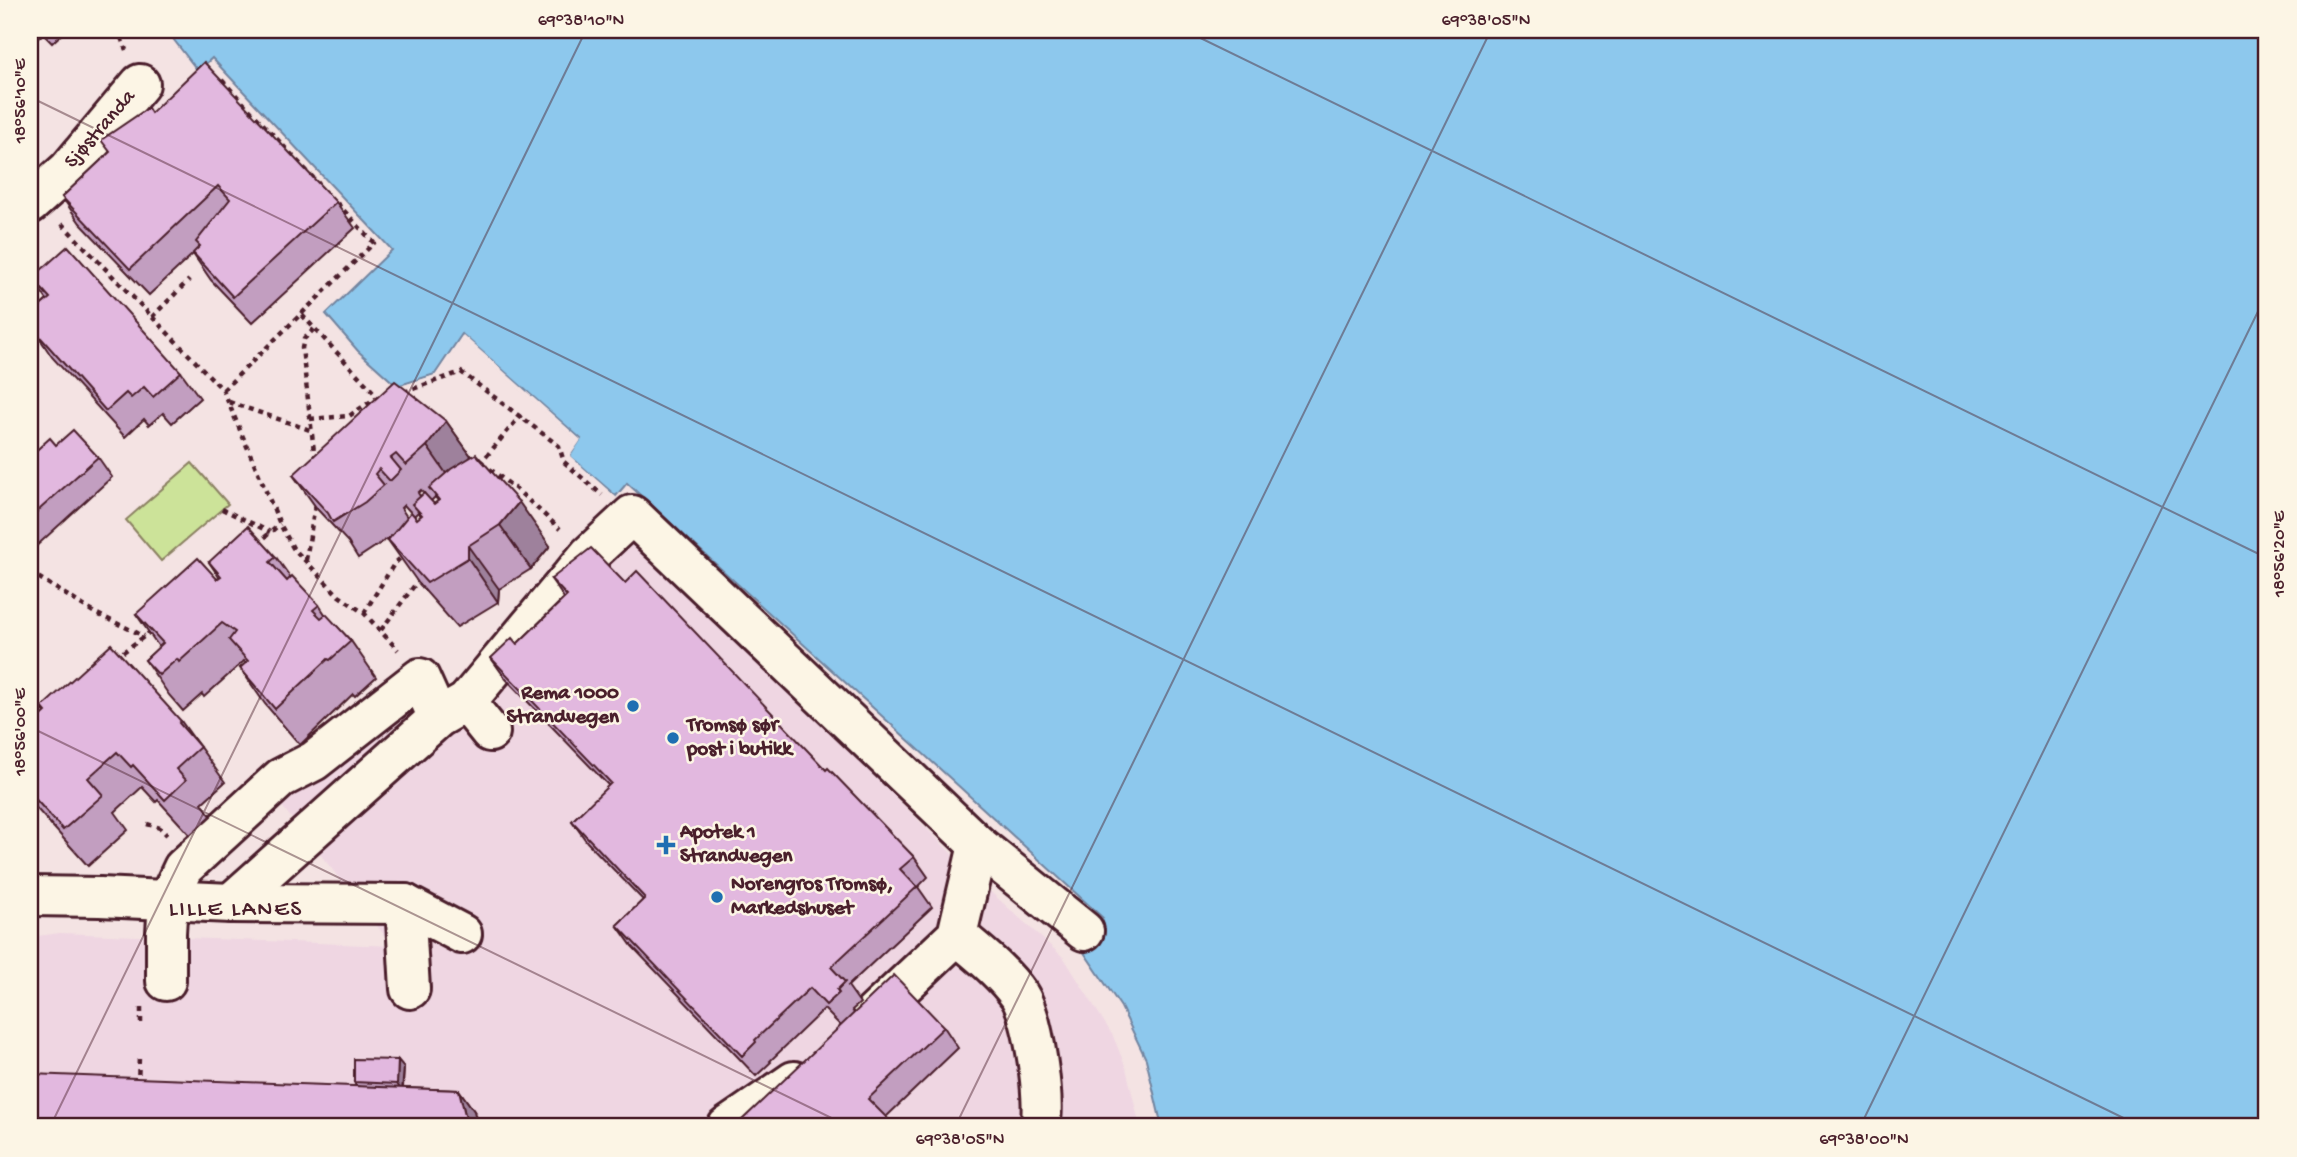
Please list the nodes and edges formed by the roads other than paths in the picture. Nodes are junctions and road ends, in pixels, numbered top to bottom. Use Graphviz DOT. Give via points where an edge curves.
graph roads {
  1 [pos="140,84"];
  2 [pos="33,201"];
  3 [pos="452,710"];
  4 [pos="490,732"];
  5 [pos="978,845"];
  6 [pos="30,896"];
  7 [pos="168,900"];
  8 [pos="231,903"];
  9 [pos="405,904"];
  10 [pos="1084,931"];
  11 [pos="462,934"];
  12 [pos="957,935"];
  13 [pos="166,981"];
  14 [pos="410,989"];
  15 [pos="727,1127"];
  16 [pos="1040,1127"];
  1 -- 2 [label="street, Sjøstranda" via="68,170"];
  3 -- 4 [label="street"];
  3 -- 5 [label="street" via="589,555 632,516"];
  3 -- 7 [label="street" via="420,678 314,761 282,778 183,868"];
  3 -- 8 [label="street"];
  5 -- 10 [label="street"];
  5 -- 12 [label="street"];
  6 -- 7 [label="street"];
  7 -- 8 [label="street"];
  7 -- 13 [label="street"];
  8 -- 9 [label="street"];
  9 -- 11 [label="street"];
  9 -- 14 [label="street"];
  12 -- 15 [label="street" via="833,1051"];
  12 -- 16 [label="street" via="1020,996 1037,1049"];
}
